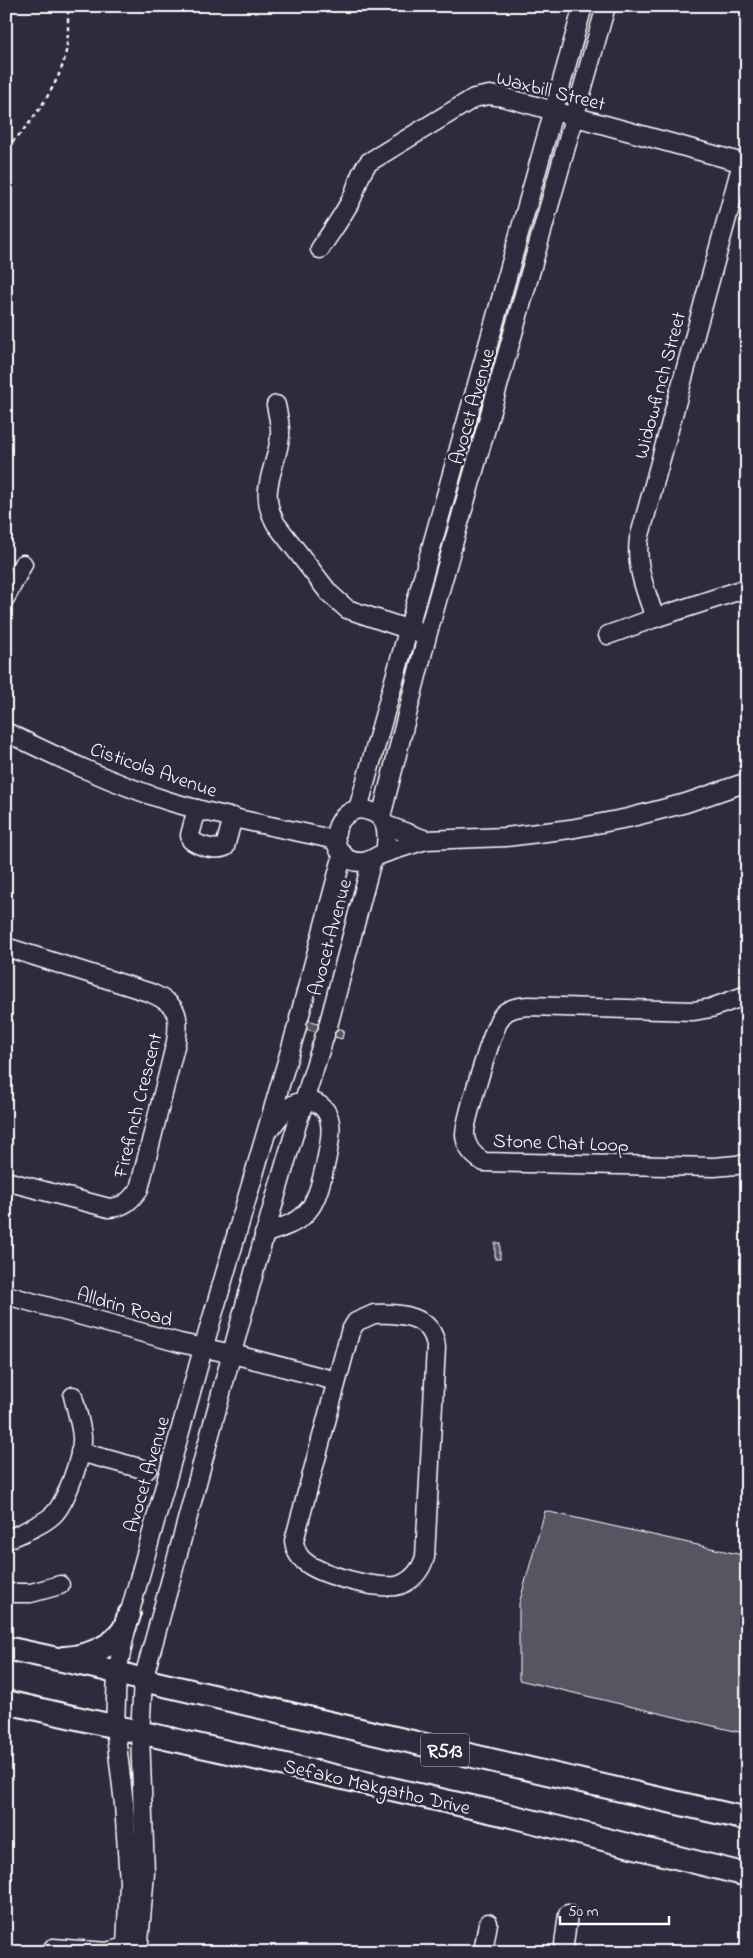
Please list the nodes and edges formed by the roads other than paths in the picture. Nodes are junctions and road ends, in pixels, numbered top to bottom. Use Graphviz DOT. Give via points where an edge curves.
graph roads {
  1 [pos="583,6"];
  2 [pos="606,6"];
  3 [pos="554,111"];
  4 [pos="574,117"];
  5 [pos="744,164"];
  6 [pos="320,249"];
  7 [pos="276,406"];
  8 [pos="23,564"];
  9 [pos="747,588"];
  10 [pos="6,597"];
  11 [pos="655,618"];
  12 [pos="408,631"];
  13 [pos="608,635"];
  14 [pos="427,636"];
  15 [pos="6,732"];
  16 [pos="747,782"];
  17 [pos="197,809"];
  18 [pos="358,809"];
  19 [pos="233,818"];
  20 [pos="340,820"];
  21 [pos="383,821"];
  22 [pos="293,830"];
  23 [pos="426,840"];
  24 [pos="339,847"];
  25 [pos="378,856"];
  26 [pos="6,947"];
  27 [pos="747,995"];
  28 [pos="304,1101"];
  29 [pos="267,1134"];
  30 [pos="747,1164"];
  31 [pos="6,1181"];
  32 [pos="264,1234"];
  33 [pos="6,1295"];
  34 [pos="203,1349"];
  35 [pos="233,1354"];
  36 [pos="336,1381"];
  37 [pos="73,1396"];
  38 [pos="80,1452"];
  39 [pos="147,1470"];
  40 [pos="6,1540"];
  41 [pos="60,1585"];
  42 [pos="6,1593"];
  43 [pos="129,1616"];
  44 [pos="6,1648"];
  45 [pos="38,1656"];
  46 [pos="117,1672"];
  47 [pos="143,1680"];
  48 [pos="6,1702"];
  49 [pos="115,1727"];
  50 [pos="140,1733"];
  51 [pos="747,1819"];
  52 [pos="747,1875"];
  53 [pos="568,1914"];
  54 [pos="488,1923"];
  55 [pos="53,1948"];
  56 [pos="127,1949"];
  57 [pos="483,1952"];
  58 [pos="563,1952"];
  1 -- 3 [label="street, Avocet Avenue"];
  2 -- 4 [label="street, Avocet Avenue"];
  3 -- 4 [label="street, Waxbill Street"];
  3 -- 6 [label="street, Waxbill Street" via="488,95 461,104 369,162 360,173 353,196 340,220"];
  3 -- 12 [label="street, Avocet Avenue"];
  4 -- 5 [label="street, Waxbill Street"];
  4 -- 14 [label="street, Avocet Avenue"];
  5 -- 11 [label="street, Widowfinch Street" via="639,538 640,571"];
  7 -- 12 [label="street" via="280,436 268,484 270,512 338,602 348,609"];
  8 -- 10 [label="street"];
  9 -- 11 [label="street"];
  11 -- 13 [label="street"];
  12 -- 14 [label="street"];
  12 -- 18 [label="street, Avocet Avenue"];
  14 -- 21 [label="street, Avocet Avenue"];
  15 -- 17 [label="street, Cisticola Avenue" via="106,778"];
  16 -- 23 [label="street" via="686,803 570,829 506,837"];
  17 -- 19 [label="street, Cisticola Avenue"];
  17 -- 19 [label="street" via="191,840 216,849 225,847"];
  18 -- 20 [label="street"];
  18 -- 21 [label="street" via="374,812"];
  19 -- 22 [label="street, Cisticola Avenue"];
  20 -- 22 [label="street, Cisticola Avenue"];
  20 -- 24 [label="street" via="336,830"];
  21 -- 23 [label="street"];
  21 -- 25 [label="street" via="388,832"];
  22 -- 24 [label="street, Cisticola Avenue"];
  23 -- 25 [label="street"];
  24 -- 25 [label="street" via="351,860 361,862"];
  24 -- 29 [label="street, Avocet Avenue" via="298,1022"];
  25 -- 28 [label="street, Avocet Avenue"];
  26 -- 31 [label="street, Firefinch Crescent" via="151,993 171,1004 178,1020 176,1042 139,1189 132,1198 119,1208 109,1208"];
  27 -- 30 [label="street, Stone Chat Loop" via="694,1011 529,1006 506,1011 494,1032 464,1134 470,1152 484,1162 714,1167"];
  28 -- 29 [label="street" via="284,1112"];
  28 -- 32 [label="street, Avocet Avenue"];
  28 -- 32 [label="street" via="321,1106 331,1124 330,1142 316,1198 301,1218"];
  29 -- 34 [label="street, Avocet Avenue"];
  32 -- 35 [label="street, Avocet Avenue"];
  33 -- 34 [label="street, Alldrin Road"];
  34 -- 35 [label="street, Alldrin Road"];
  34 -- 43 [label="street, Avocet Avenue"];
  35 -- 36 [label="street, Alldrin Road"];
  35 -- 47 [label="street, Avocet Avenue"];
  36 -- 36 [label="street" via="350,1332 363,1318 374,1314 410,1316 425,1323 433,1333 436,1347 427,1547 419,1571 400,1585 379,1587 325,1573 309,1565 296,1551 296,1531"];
  37 -- 38 [label="street" via="82,1435"];
  38 -- 39 [label="street"];
  38 -- 40 [label="street" via="58,1510 48,1519"];
  41 -- 42 [label="street" via="31,1593"];
  43 -- 45 [label="main road" via="123,1630 100,1648 66,1658"];
  43 -- 46 [label="street, Avocet Avenue"];
  44 -- 45 [label="main road, R513"];
  45 -- 46 [label="main road, R513"];
  46 -- 47 [label="main road, R513"];
  46 -- 49 [label="street, Avocet Avenue"];
  47 -- 50 [label="street, Avocet Avenue"];
  47 -- 51 [label="main road, R513"];
  48 -- 49 [label="main road, Sefako Makgatho Drive / R513"];
  49 -- 50 [label="main road, Sefako Makgatho Drive / R513"];
  49 -- 56 [label="street, Avocet Avenue" via="129,1882"];
  50 -- 52 [label="main road, Sefako Makgatho Drive / R513" via="506,1815"];
  50 -- 56 [label="street, Avocet Avenue" via="145,1873"];
  53 -- 58 [label="street"];
  54 -- 57 [label="street"];
  55 -- 56 [label="street"];
}
